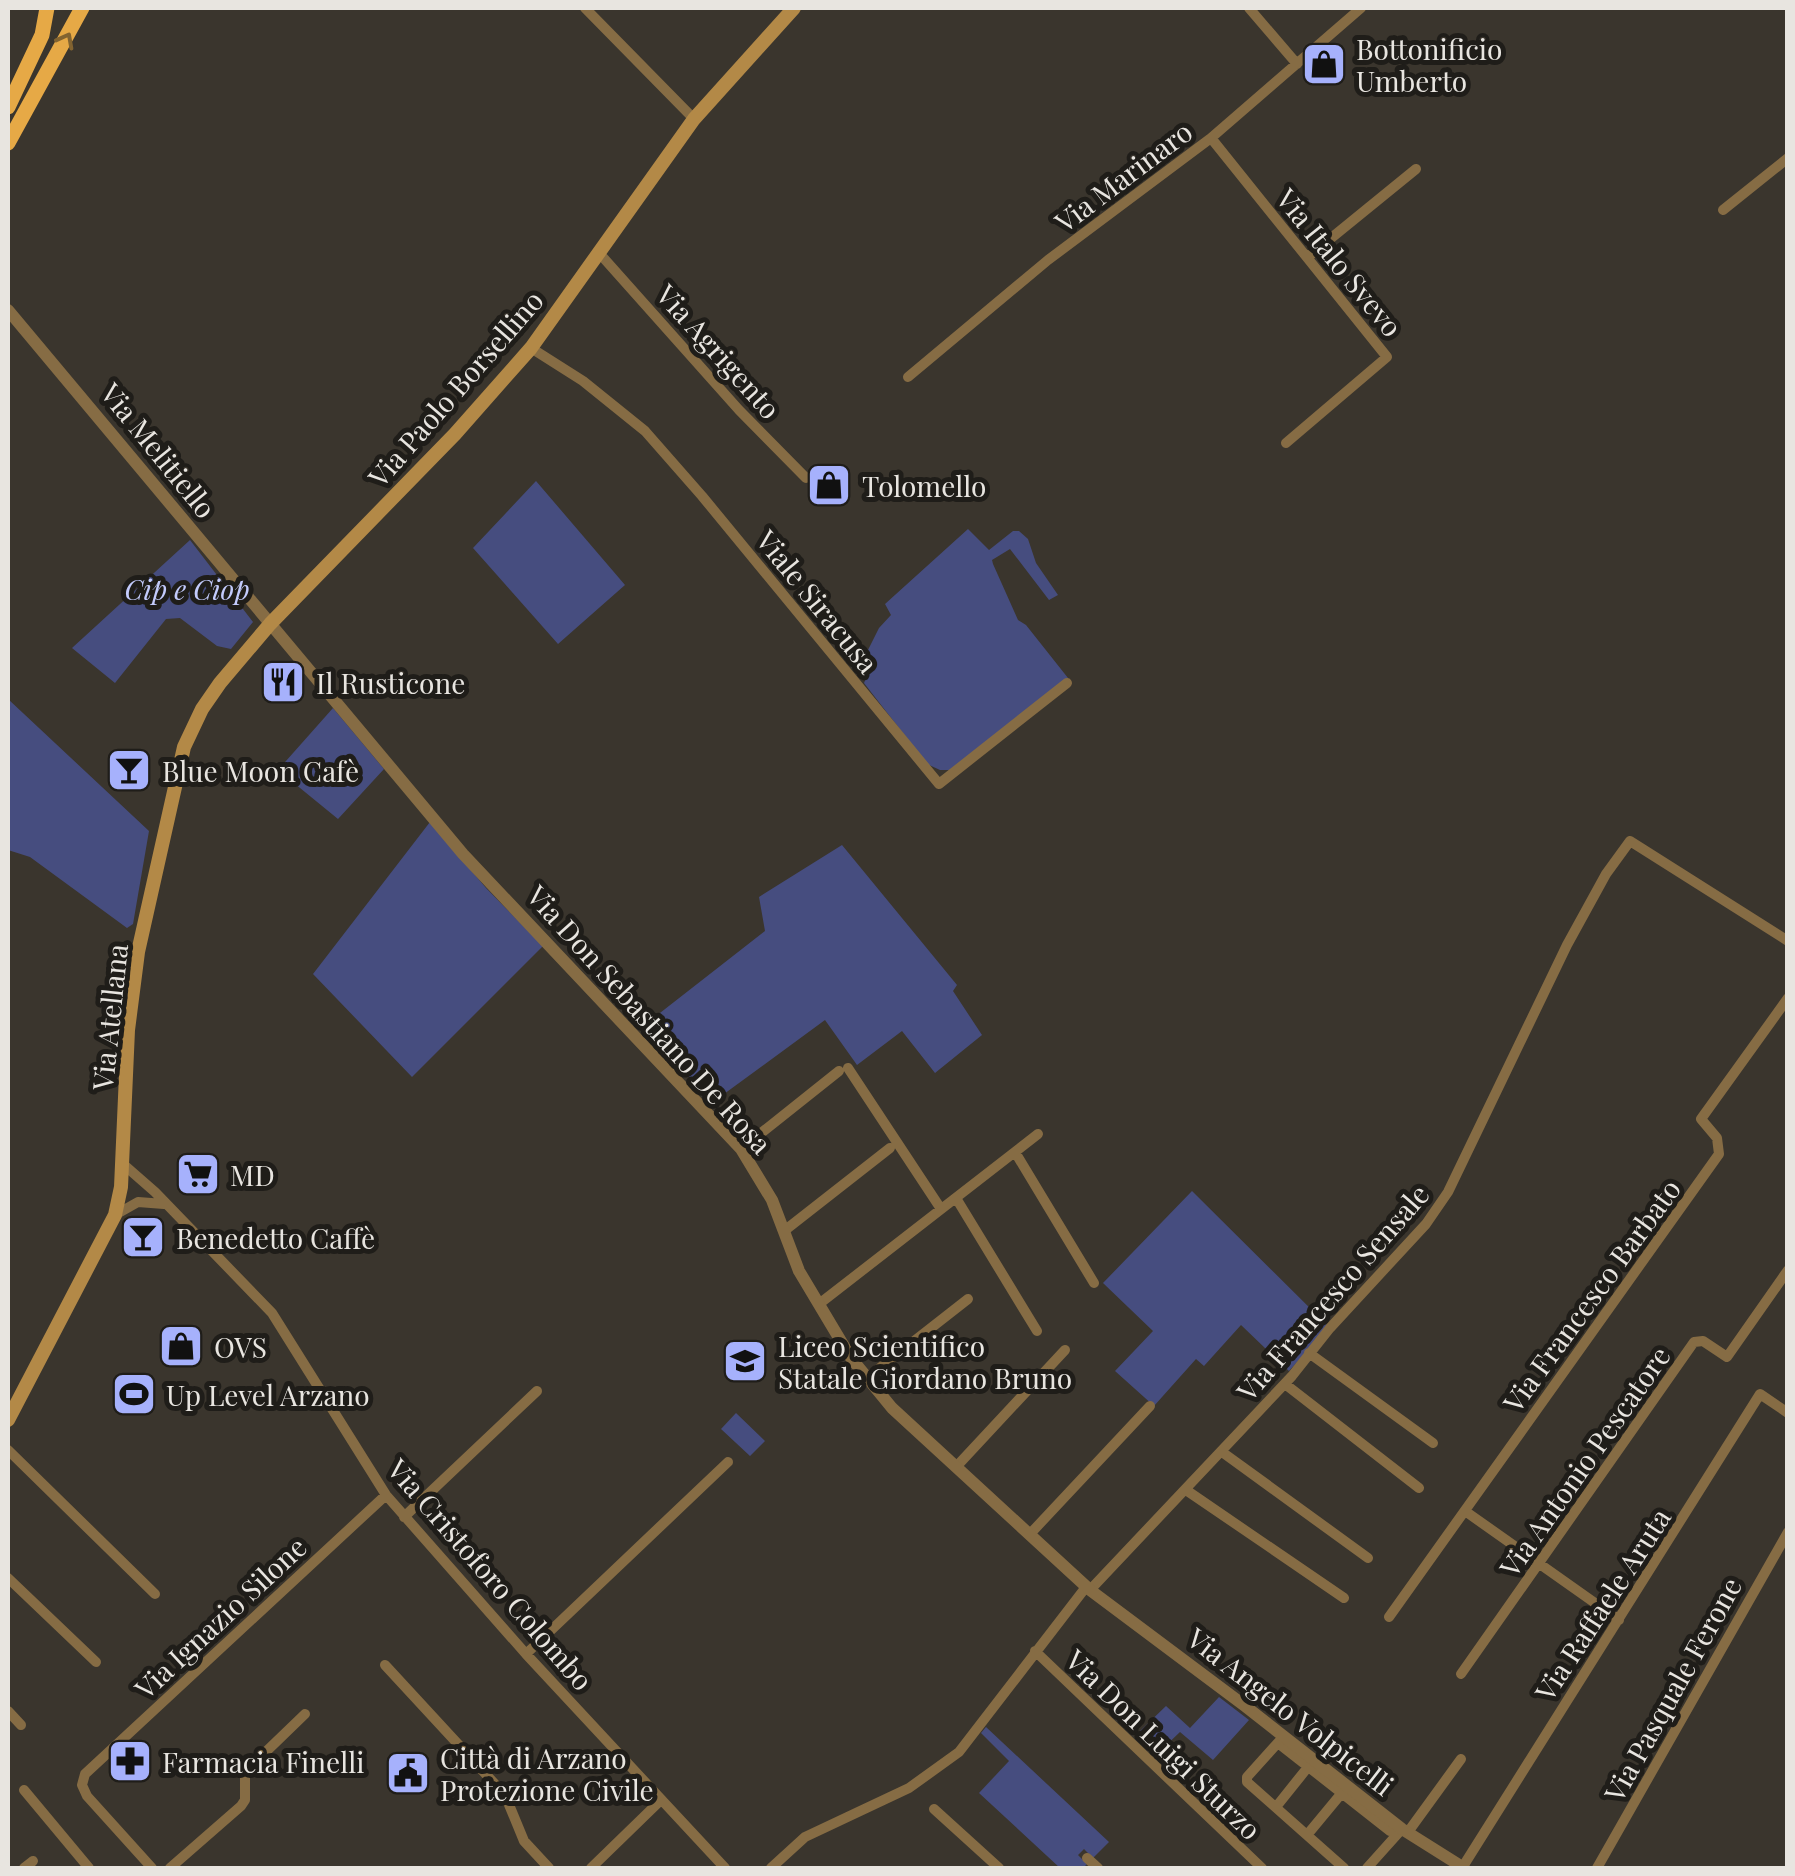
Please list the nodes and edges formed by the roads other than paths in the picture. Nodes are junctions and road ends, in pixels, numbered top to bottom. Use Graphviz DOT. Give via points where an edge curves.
graph roads {
  1 [pos="47,8"];
  2 [pos="82,8"];
  3 [pos="585,8"];
  4 [pos="794,8"];
  5 [pos="1249,8"];
  6 [pos="1361,8"];
  7 [pos="1297,64"];
  8 [pos="8,108"];
  9 [pos="694,120"];
  10 [pos="1211,138"];
  11 [pos="8,143"];
  12 [pos="1788,158"];
  13 [pos="1416,169"];
  14 [pos="1723,210"];
  15 [pos="600,254"];
  16 [pos="1308,258"];
  17 [pos="10,316"];
  18 [pos="532,348"];
  19 [pos="908,377"];
  20 [pos="1286,443"];
  21 [pos="806,478"];
  22 [pos="270,624"];
  23 [pos="1067,683"];
  24 [pos="1788,941"];
  25 [pos="1788,998"];
  26 [pos="1038,1134"];
  27 [pos="890,1148"];
  28 [pos="741,1149"];
  29 [pos="1015,1152"];
  30 [pos="123,1164"];
  31 [pos="956,1198"];
  32 [pos="164,1204"];
  33 [pos="941,1210"];
  34 [pos="115,1215"];
  35 [pos="784,1231"];
  36 [pos="1788,1270"];
  37 [pos="1094,1283"];
  38 [pos="968,1299"];
  39 [pos="819,1304"];
  40 [pos="1037,1331"];
  41 [pos="1065,1350"];
  42 [pos="1309,1353"];
  43 [pos="867,1378"];
  44 [pos="1284,1384"];
  45 [pos="536,1390"];
  46 [pos="1150,1406"];
  47 [pos="1788,1413"];
  48 [pos="8,1420"];
  49 [pos="1432,1443"];
  50 [pos="8,1450"];
  51 [pos="1222,1452"];
  52 [pos="728,1462"];
  53 [pos="956,1467"];
  54 [pos="1419,1488"];
  55 [pos="1186,1490"];
  56 [pos="386,1495"];
  57 [pos="1465,1511"];
  58 [pos="404,1517"];
  59 [pos="1788,1532"];
  60 [pos="1030,1534"];
  61 [pos="1368,1558"];
  62 [pos="1540,1565"];
  63 [pos="8,1578"];
  64 [pos="1088,1588"];
  65 [pos="155,1594"];
  66 [pos="1344,1598"];
  67 [pos="1388,1617"];
  68 [pos="1618,1620"];
  69 [pos="1036,1651"];
  70 [pos="526,1654"];
  71 [pos="96,1662"];
  72 [pos="385,1665"];
  73 [pos="1460,1674"];
  74 [pos="8,1711"];
  75 [pos="305,1714"];
  76 [pos="21,1725"];
  77 [pos="1281,1740"];
  78 [pos="1461,1758"];
  79 [pos="1308,1767"];
  80 [pos="24,1790"];
  81 [pos="1342,1794"];
  82 [pos="661,1800"];
  83 [pos="1276,1807"];
  84 [pos="934,1808"];
  85 [pos="1400,1831"];
  86 [pos="1307,1836"];
  87 [pos="1087,1858"];
  88 [pos="89,1868"];
  89 [pos="152,1868"];
  90 [pos="170,1868"];
  91 [pos="548,1868"];
  92 [pos="591,1868"];
  93 [pos="725,1868"];
  94 [pos="771,1868"];
  95 [pos="1000,1868"];
  96 [pos="1098,1868"];
  97 [pos="1262,1868"];
  98 [pos="1344,1868"];
  99 [pos="1367,1868"];
  100 [pos="1463,1868"];
  101 [pos="1597,1868"];
  1 -- 8 [label="highway" via="42,35"];
  11 -- 2 [label="highway, one-way"];
  3 -- 9 [label="street"];
  4 -- 9 [label="main road, Via Paolo Borsellino"];
  5 -- 7 [label="street"];
  6 -- 7 [label="street, Via Marinaro"];
  7 -- 10 [label="street, Via Marinaro"];
  9 -- 15 [label="main road, Via Paolo Borsellino"];
  10 -- 16 [label="street, Via Italo Svevo"];
  10 -- 19 [label="street, Via Marinaro" via="1048,260"];
  12 -- 14 [label="street"];
  13 -- 16 [label="street"];
  15 -- 18 [label="main road, Via Paolo Borsellino"];
  15 -- 21 [label="street, Via Agrigento"];
  16 -- 20 [label="street, Via Italo Svevo" via="1388,359"];
  17 -- 22 [label="street, Via Melitiello"];
  18 -- 22 [label="main road, Via Paolo Borsellino"];
  18 -- 23 [label="street, Viale Siracusa" via="645,431 939,784"];
  22 -- 28 [label="street, Via Don Sebastiano De Rosa" via="463,854"];
  22 -- 30 [label="main road, Via Atellana" via="220,682 184,746 138,952"];
  24 -- 42 [label="street, Via Francesco Sensale" via="1630,841 1566,945 1448,1192"];
  25 -- 57 [label="street, Via Francesco Barbato" via="1702,1118 1717,1138 1719,1154"];
  26 -- 29 [label="street"];
  27 -- 35 [label="street"];
  28 -- 33 [label="street" via="844,1069"];
  28 -- 35 [label="street, Via Don Sebastiano De Rosa"];
  29 -- 31 [label="street"];
  29 -- 37 [label="street"];
  30 -- 32 [label="street, Via Cristoforo Colombo"];
  30 -- 34 [label="main road, Via Atellana"];
  31 -- 33 [label="street"];
  31 -- 40 [label="street"];
  32 -- 34 [label="street" via="138,1202"];
  32 -- 56 [label="street, Via Cristoforo Colombo" via="272,1314"];
  33 -- 39 [label="street"];
  34 -- 48 [label="main road, Via Atellana"];
  35 -- 39 [label="street, Via Don Sebastiano De Rosa"];
  36 -- 62 [label="street, Via Antonio Pescatore" via="1727,1357 1694,1342"];
  38 -- 43 [label="street"];
  39 -- 43 [label="street, Via Don Sebastiano De Rosa"];
  41 -- 53 [label="street"];
  42 -- 44 [label="street, Via Francesco Sensale"];
  42 -- 49 [label="street"];
  43 -- 53 [label="street, Via Don Sebastiano De Rosa"];
  44 -- 51 [label="street, Via Francesco Sensale"];
  44 -- 54 [label="street"];
  45 -- 58 [label="street"];
  46 -- 60 [label="street"];
  47 -- 68 [label="street, Via Raffaele Aruta" via="1760,1394"];
  50 -- 65 [label="street"];
  51 -- 55 [label="street, Via Francesco Sensale"];
  51 -- 61 [label="street"];
  52 -- 70 [label="street"];
  53 -- 60 [label="street, Via Don Sebastiano De Rosa"];
  55 -- 64 [label="street, Via Francesco Sensale"];
  55 -- 66 [label="street"];
  56 -- 58 [label="street, Via Cristoforo Colombo"];
  56 -- 89 [label="street, Via Ignazio Silone" via="85,1774 87,1796"];
  57 -- 62 [label="street"];
  57 -- 67 [label="street, Via Francesco Barbato"];
  58 -- 70 [label="street, Via Cristoforo Colombo"];
  59 -- 101 [label="street, Via Pasquale Ferone"];
  60 -- 64 [label="street, Via Don Sebastiano De Rosa"];
  62 -- 68 [label="street"];
  62 -- 73 [label="street, Via Antonio Pescatore"];
  63 -- 71 [label="street"];
  64 -- 69 [label="street, Via Francesco Sensale"];
  64 -- 77 [label="street, Via Angelo Volpicelli"];
  68 -- 100 [label="street, Via Raffaele Aruta"];
  69 -- 94 [label="street, Via Francesco Sensale" via="959,1752 909,1788 806,1836"];
  69 -- 97 [label="street, Via Don Luigi Sturzo"];
  70 -- 82 [label="street, Via Cristoforo Colombo"];
  72 -- 91 [label="street" via="505,1795 524,1841"];
  74 -- 76 [label="street"];
  75 -- 90 [label="street" via="245,1772 241,1806"];
  77 -- 79 [label="street"];
  77 -- 83 [label="street" via="1247,1776"];
  77 -- 85 [label="street, Via Angelo Volpicelli"];
  78 -- 85 [label="street"];
  79 -- 81 [label="street"];
  79 -- 83 [label="street"];
  80 -- 88 [label="street"];
  81 -- 85 [label="street"];
  81 -- 86 [label="street"];
  82 -- 92 [label="street"];
  82 -- 93 [label="street, Via Cristoforo Colombo"];
  83 -- 86 [label="street"];
  84 -- 95 [label="street"];
  85 -- 99 [label="street"];
  85 -- 100 [label="street, Via Angelo Volpicelli"];
  86 -- 98 [label="street"];
  87 -- 96 [label="street"];
}
